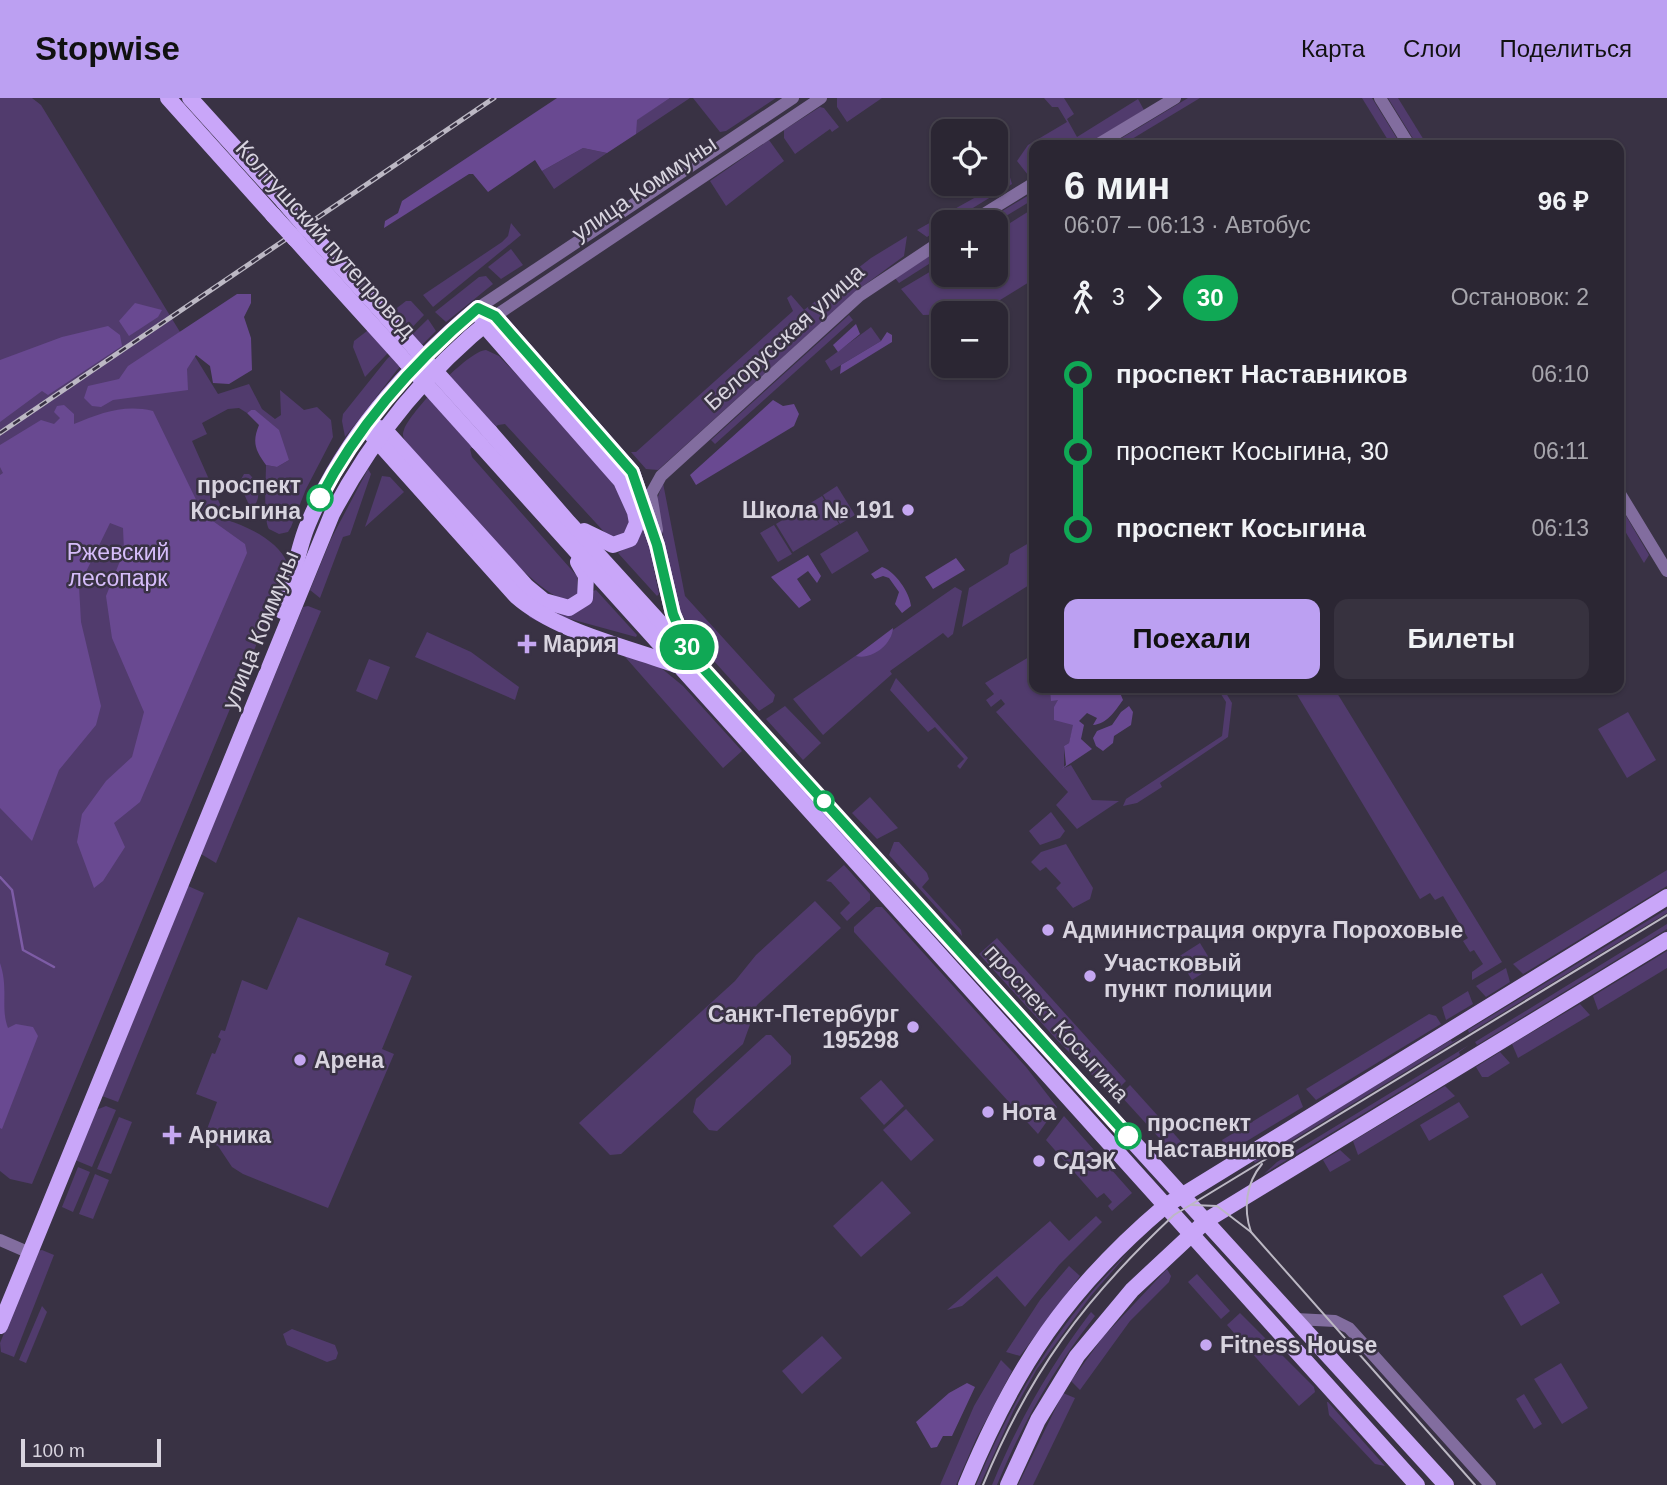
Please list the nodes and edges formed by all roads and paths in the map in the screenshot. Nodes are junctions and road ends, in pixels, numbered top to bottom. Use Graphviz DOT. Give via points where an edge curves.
graph roads {
  1 [pos="168,98"];
  2 [pos="190,98"];
  3 [pos="793,98"];
  4 [pos="821,98"];
  5 [pos="1175,98"];
  6 [pos="1380,98"];
  7 [pos="1105,140"];
  8 [pos="1406,140"];
  9 [pos="1029,186"];
  10 [pos="990,210"];
  11 [pos="301,234"];
  12 [pos="931,248"];
  13 [pos="478,308"];
  14 [pos="489,320"];
  15 [pos="365,426"];
  16 [pos="380,435"];
  17 [pos="484,437"];
  18 [pos="632,472"];
  19 [pos="661,476"];
  20 [pos="1624,500"];
  21 [pos="564,528"];
  22 [pos="657,545"];
  23 [pos="1667,572"];
  24 [pos="690,654"];
  25 [pos="678,666"];
  26 [pos="1667,897"];
  27 [pos="1667,940"];
  28 [pos="1182,1194"];
  29 [pos="1165,1206"];
  30 [pos="1207,1220"];
  31 [pos="1191,1235"];
  32 [pos="0,1240"];
  33 [pos="25,1250"];
  34 [pos="0,1299"];
  35 [pos="1296,1319"];
  36 [pos="0,1326"];
  37 [pos="966,1485"];
  38 [pos="1008,1485"];
  39 [pos="1418,1485"];
  40 [pos="1446,1485"];
  41 [pos="1490,1485"];
  1 -- 11 [label="main road, Колтушский путепровод, bridge"];
  2 -- 11 [label="main road, Колтушский путепровод, bridge"];
  3 -- 13 [label="street, улица Коммуны"];
  4 -- 14 [label="street, улица Коммуны"];
  5 -- 7 [label="street"];
  6 -- 8 [label="street"];
  9 -- 10 [label="street"];
  11 -- 17 [label="main road, Колтушский путепровод, bridge"];
  12 -- 19 [label="street, Белорусская улица" via="859,296"];
  13 -- 14 [label="main road, проспект Косыгина"];
  13 -- 15 [label="main road, улица Коммуны" via="418,361"];
  14 -- 16 [label="main road, улица Коммуны" via="431,373"];
  14 -- 18 [label="main road, проспект Косыгина"];
  14 -- 21 [label="main road, проспект Косыгина" via="605,460 630,497 637,523 630,539 612,545"];
  15 -- 16 [label="main road, проспект Косыгина"];
  15 -- 33 [label="main road, улица Коммуны" via="333,473 308,524 289,594"];
  16 -- 21 [label="main road, проспект Косыгина" via="527,587 544,601 569,608 585,597 586,576"];
  16 -- 25 [label="main road, проспект Косыгина" via="516,596 534,611 554,623"];
  16 -- 33 [label="main road, улица Коммуны" via="348,484 319,543"];
  17 -- 21 [label="main road, проспект Косыгина"];
  18 -- 19 [label="street"];
  18 -- 22 [label="main road, проспект Косыгина"];
  19 -- 22 [label="street" via="651,494"];
  20 -- 23 [label="street"];
  21 -- 24 [label="main road, проспект Косыгина"];
  21 -- 25 [label="main road, проспект Косыгина"];
  22 -- 24 [label="main road, проспект Косыгина" via="673,614"];
  24 -- 28 [label="main road, проспект Косыгина"];
  25 -- 29 [label="main road, проспект Косыгина"];
  26 -- 28 [label="main road"];
  27 -- 30 [label="main road"];
  28 -- 29 [label="main road"];
  28 -- 30 [label="main road, проспект Косыгина"];
  29 -- 31 [label="main road, проспект Косыгина"];
  29 -- 37 [label="main road" via="1101,1264 1059,1313 1003,1400"];
  30 -- 31 [label="main road"];
  30 -- 35 [label="main road, проспект Косыгина"];
  31 -- 38 [label="main road" via="1132,1290 1077,1356 1038,1420"];
  31 -- 39 [label="main road, проспект Косыгина"];
  32 -- 33 [label="street"];
  33 -- 34 [label="main road, улица Коммуны"];
  33 -- 36 [label="main road, улица Коммуны"];
  35 -- 40 [label="main road, проспект Косыгина"];
  35 -- 41 [label="street" via="1335,1321 1349,1328"];
}
